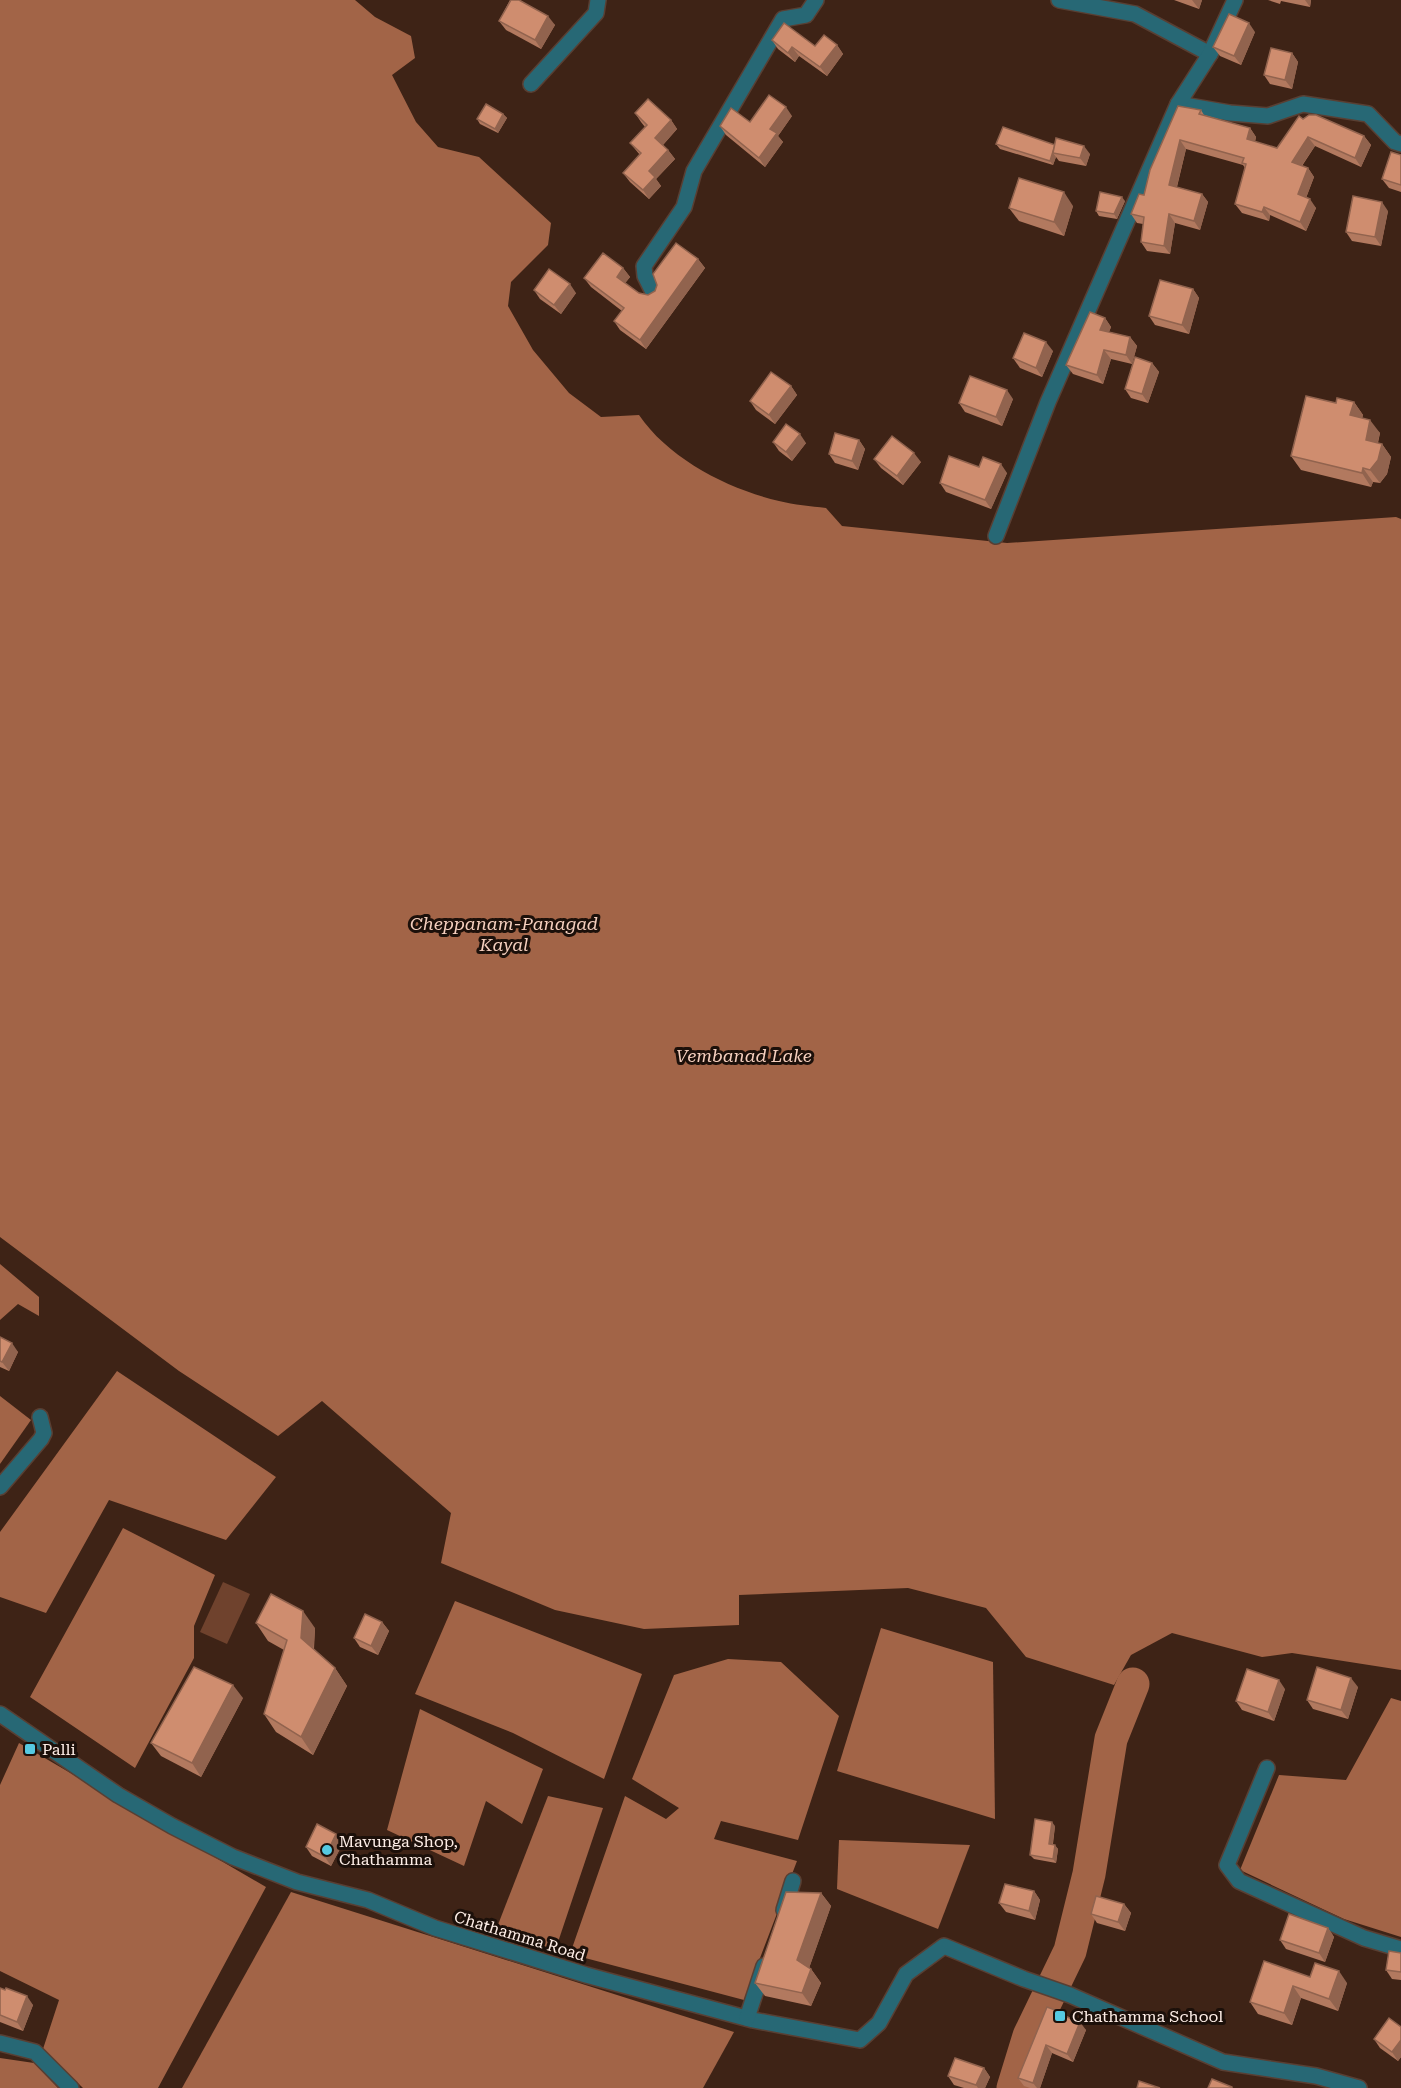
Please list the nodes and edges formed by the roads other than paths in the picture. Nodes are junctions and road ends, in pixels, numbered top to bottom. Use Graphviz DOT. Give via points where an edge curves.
graph roads {
  1 [pos="598,0"];
  2 [pos="816,0"];
  3 [pos="1059,0"];
  4 [pos="1235,0"];
  5 [pos="1210,54"];
  6 [pos="531,84"];
  7 [pos="1178,104"];
  8 [pos="1401,144"];
  9 [pos="654,294"];
  10 [pos="996,536"];
  11 [pos="40,1418"];
  12 [pos="0,1487"];
  13 [pos="2,1721"];
  14 [pos="1267,1768"];
  15 [pos="793,1881"];
  16 [pos="779,1923"];
  17 [pos="1401,1949"];
  18 [pos="768,1955"];
  19 [pos="747,2018"];
  20 [pos="0,2043"];
  21 [pos="71,2088"];
  22 [pos="1359,2088"];
  1 -- 6 [label="street" via="596,13"];
  2 -- 9 [label="street" via="806,15 783,19 694,171 684,207 644,266"];
  3 -- 5 [label="street" via="1135,14"];
  4 -- 5 [label="street"];
  5 -- 7 [label="street"];
  7 -- 8 [label="street" via="1268,116 1303,105 1368,114"];
  7 -- 10 [label="street" via="1048,402"];
  11 -- 12 [label="street" via="44,1433 41,1439"];
  13 -- 19 [label="street, Chathamma Road" via="118,1795 233,1857 297,1882 368,1900 435,1928 586,1976"];
  14 -- 17 [label="street" via="1227,1865 1239,1881 1364,1938"];
  15 -- 16 [label="street"];
  18 -- 19 [label="street"];
  19 -- 22 [label="street, Chathamma Road" via="860,2040 879,2023 906,1974 944,1946 1070,1995 1223,2062 1316,2076"];
  20 -- 21 [label="street" via="35,2052"];
}
